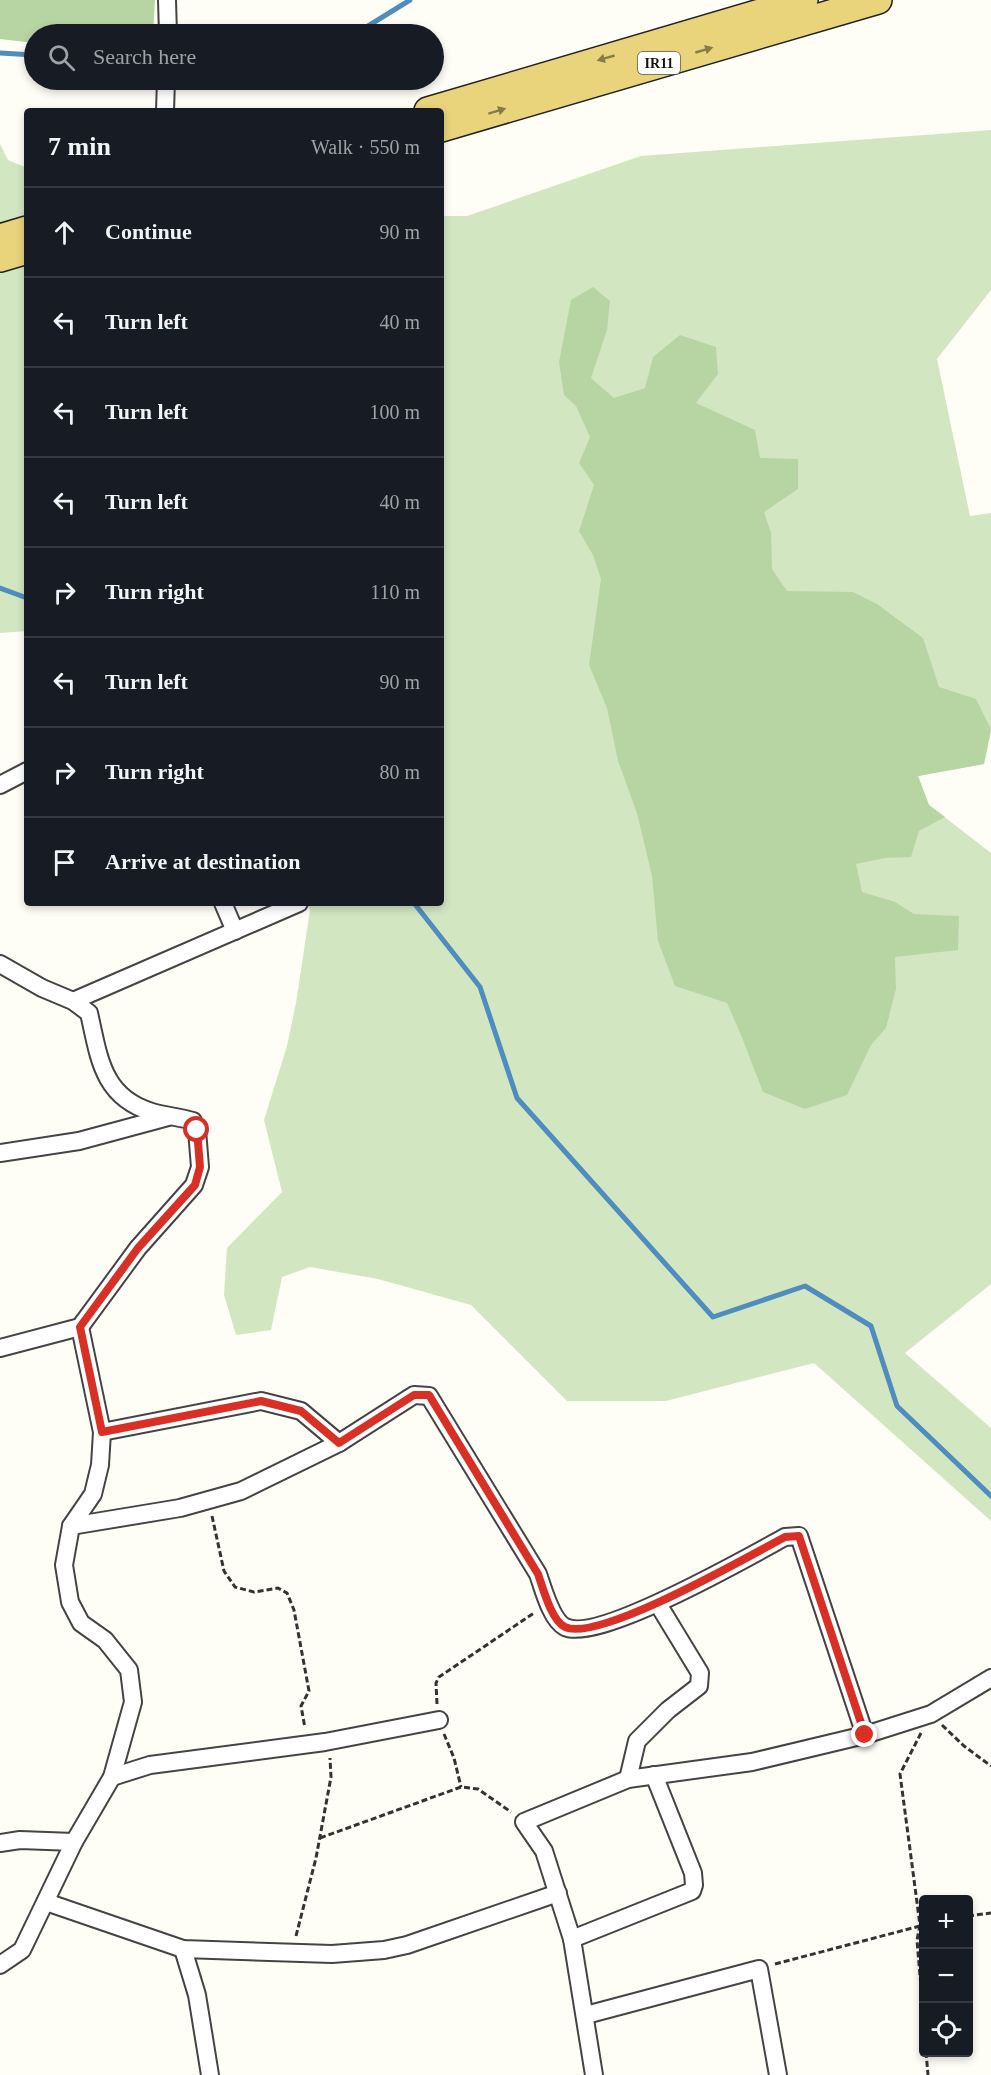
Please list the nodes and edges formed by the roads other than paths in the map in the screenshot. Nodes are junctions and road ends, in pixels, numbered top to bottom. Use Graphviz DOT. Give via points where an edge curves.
graph roads {
  1 [pos="167,0"];
  2 [pos="804,0"];
  3 [pos="878,0"];
  4 [pos="168,24"];
  5 [pos="166,90"];
  6 [pos="165,108"];
  7 [pos="438,108"];
  8 [pos="444,127"];
  9 [pos="24,231"];
  10 [pos="0,238"];
  11 [pos="24,251"];
  12 [pos="0,258"];
  13 [pos="24,773"];
  14 [pos="0,785"];
  15 [pos="224,906"];
  16 [pos="292,906"];
  17 [pos="235,931"];
  18 [pos="0,964"];
  19 [pos="73,1001"];
  20 [pos="172,1116"];
  21 [pos="0,1153"];
  22 [pos="80,1327"];
  23 [pos="0,1348"];
  24 [pos="102,1432"];
  25 [pos="339,1443"];
  26 [pos="70,1526"];
  27 [pos="658,1604"];
  28 [pos="991,1678"];
  29 [pos="439,1720"];
  30 [pos="865,1735"];
  31 [pos="654,1775"];
  32 [pos="112,1778"];
  33 [pos="628,1779"];
  34 [pos="74,1842"];
  35 [pos="0,1843"];
  36 [pos="558,1893"];
  37 [pos="46,1902"];
  38 [pos="572,1939"];
  39 [pos="183,1949"];
  40 [pos="0,1965"];
  41 [pos="586,2015"];
  42 [pos="210,2075"];
  43 [pos="594,2075"];
  44 [pos="778,2075"];
  1 -- 4 [label="street"];
  2 -- 7 [label="main road, IR11, one-way"];
  8 -- 3 [label="main road, IR11, one-way"];
  5 -- 6 [label="street"];
  9 -- 10 [label="main road"];
  11 -- 12 [label="main road"];
  13 -- 14 [label="street"];
  15 -- 17 [label="street"];
  16 -- 17 [label="street"];
  17 -- 19 [label="street"];
  18 -- 19 [label="street"];
  19 -- 20 [label="street" via="89,1013 101,1065 116,1093 141,1108"];
  20 -- 21 [label="street" via="79,1141"];
  20 -- 22 [label="street" via="193,1121 197,1130 198,1177 138,1248"];
  22 -- 23 [label="street"];
  22 -- 24 [label="street"];
  24 -- 25 [label="street" via="261,1401 301,1411"];
  24 -- 26 [label="street" via="93,1494"];
  25 -- 26 [label="street" via="242,1491 180,1508"];
  25 -- 27 [label="street" via="414,1395 429,1395 538,1574 557,1620 565,1627 578,1629 598,1626"];
  26 -- 32 [label="street" via="64,1565 70,1602 81,1623 105,1640 129,1670 133,1702"];
  27 -- 30 [label="street" via="785,1537 799,1536"];
  27 -- 33 [label="street" via="700,1673 699,1686 637,1741"];
  28 -- 30 [label="street" via="931,1714"];
  29 -- 32 [label="street" via="325,1742 150,1765"];
  30 -- 31 [label="street" via="752,1762"];
  31 -- 33 [label="street"];
  31 -- 38 [label="street" via="693,1873 692,1891"];
  32 -- 34 [label="street"];
  33 -- 36 [label="street" via="524,1822 544,1851"];
  34 -- 35 [label="street"];
  34 -- 37 [label="street"];
  36 -- 38 [label="street"];
  36 -- 39 [label="street" via="384,1950 332,1954"];
  37 -- 39 [label="street"];
  37 -- 40 [label="street" via="22,1950"];
  38 -- 41 [label="street"];
  39 -- 42 [label="street" via="197,1995"];
  41 -- 43 [label="street"];
  41 -- 44 [label="street" via="759,1969"];
}
